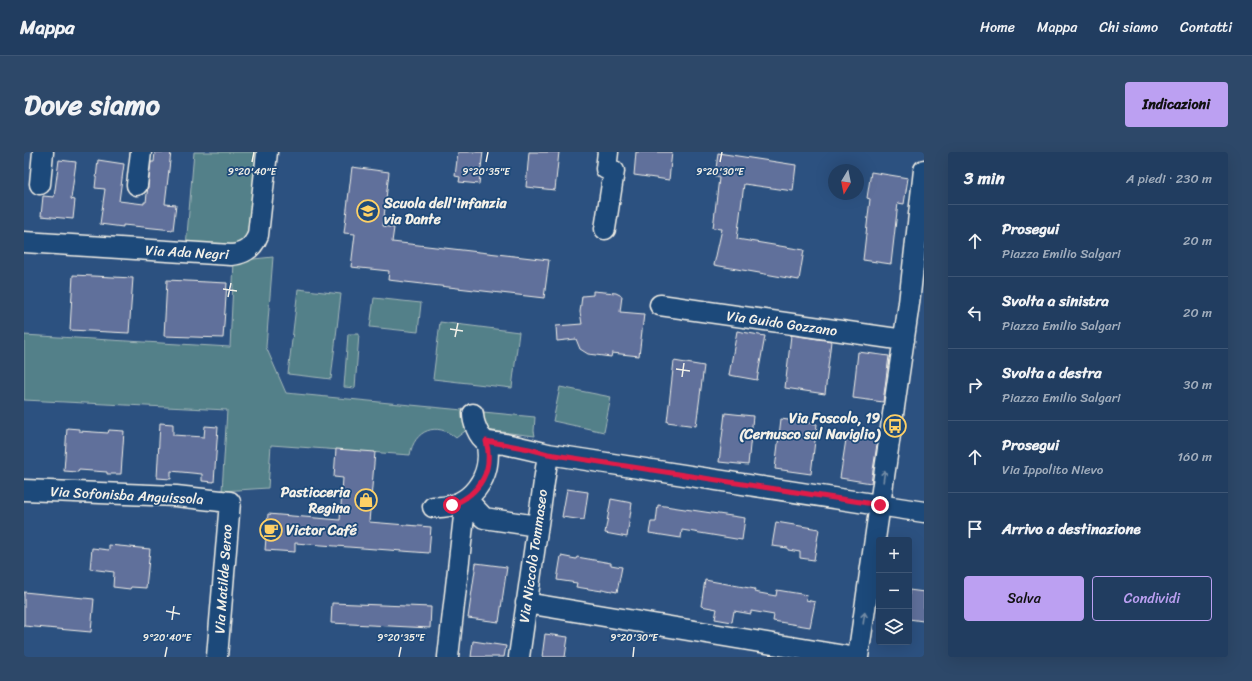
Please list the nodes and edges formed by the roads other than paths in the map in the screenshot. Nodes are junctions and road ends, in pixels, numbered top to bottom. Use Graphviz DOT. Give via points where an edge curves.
graph roads {
  1 [pos="43,152"];
  2 [pos="141,152"];
  3 [pos="267,152"];
  4 [pos="608,152"];
  5 [pos="924,170"];
  6 [pos="40,184"];
  7 [pos="137,185"];
  8 [pos="605,229"];
  9 [pos="24,242"];
  10 [pos="916,304"];
  11 [pos="660,305"];
  12 [pos="904,340"];
  13 [pos="473,414"];
  14 [pos="486,441"];
  15 [pos="548,454"];
  16 [pos="24,490"];
  17 [pos="466,499"];
  18 [pos="230,502"];
  19 [pos="880,505"];
  20 [pos="433,507"];
  21 [pos="924,512"];
  22 [pos="537,526"];
  23 [pos="526,603"];
  24 [pos="218,657"];
  25 [pos="448,657"];
  26 [pos="519,657"];
  27 [pos="851,657"];
  28 [pos="858,657"];
  1 -- 6 [label="street"];
  2 -- 7 [label="street"];
  3 -- 9 [label="street, Via Ada Negri" via="258,235 251,247 241,254"];
  4 -- 8 [label="street" via="606,169 614,171"];
  5 -- 10 [label="street"];
  10 -- 12 [label="street"];
  11 -- 12 [label="street, Via Guido Gozzano"];
  19 -- 12 [label="street, one-way"];
  13 -- 14 [label="street" via="474,424"];
  14 -- 15 [label="street"];
  14 -- 17 [label="street" via="486,472 474,492"];
  15 -- 19 [label="street"];
  15 -- 22 [label="street, Via Niccolò Tommaseo"];
  16 -- 18 [label="street, Via Sofonisba Anguissola" via="176,496"];
  17 -- 20 [label="street" via="452,505"];
  17 -- 22 [label="street" via="484,518"];
  17 -- 25 [label="street"];
  18 -- 24 [label="street, Via Matilde Serao"];
  19 -- 21 [label="street"];
  28 -- 19 [label="street, one-way"];
  22 -- 23 [label="street, Via Niccolò Tommaseo"];
  23 -- 26 [label="street, Via Niccolò Tommaseo"];
  23 -- 27 [label="street"];
}
